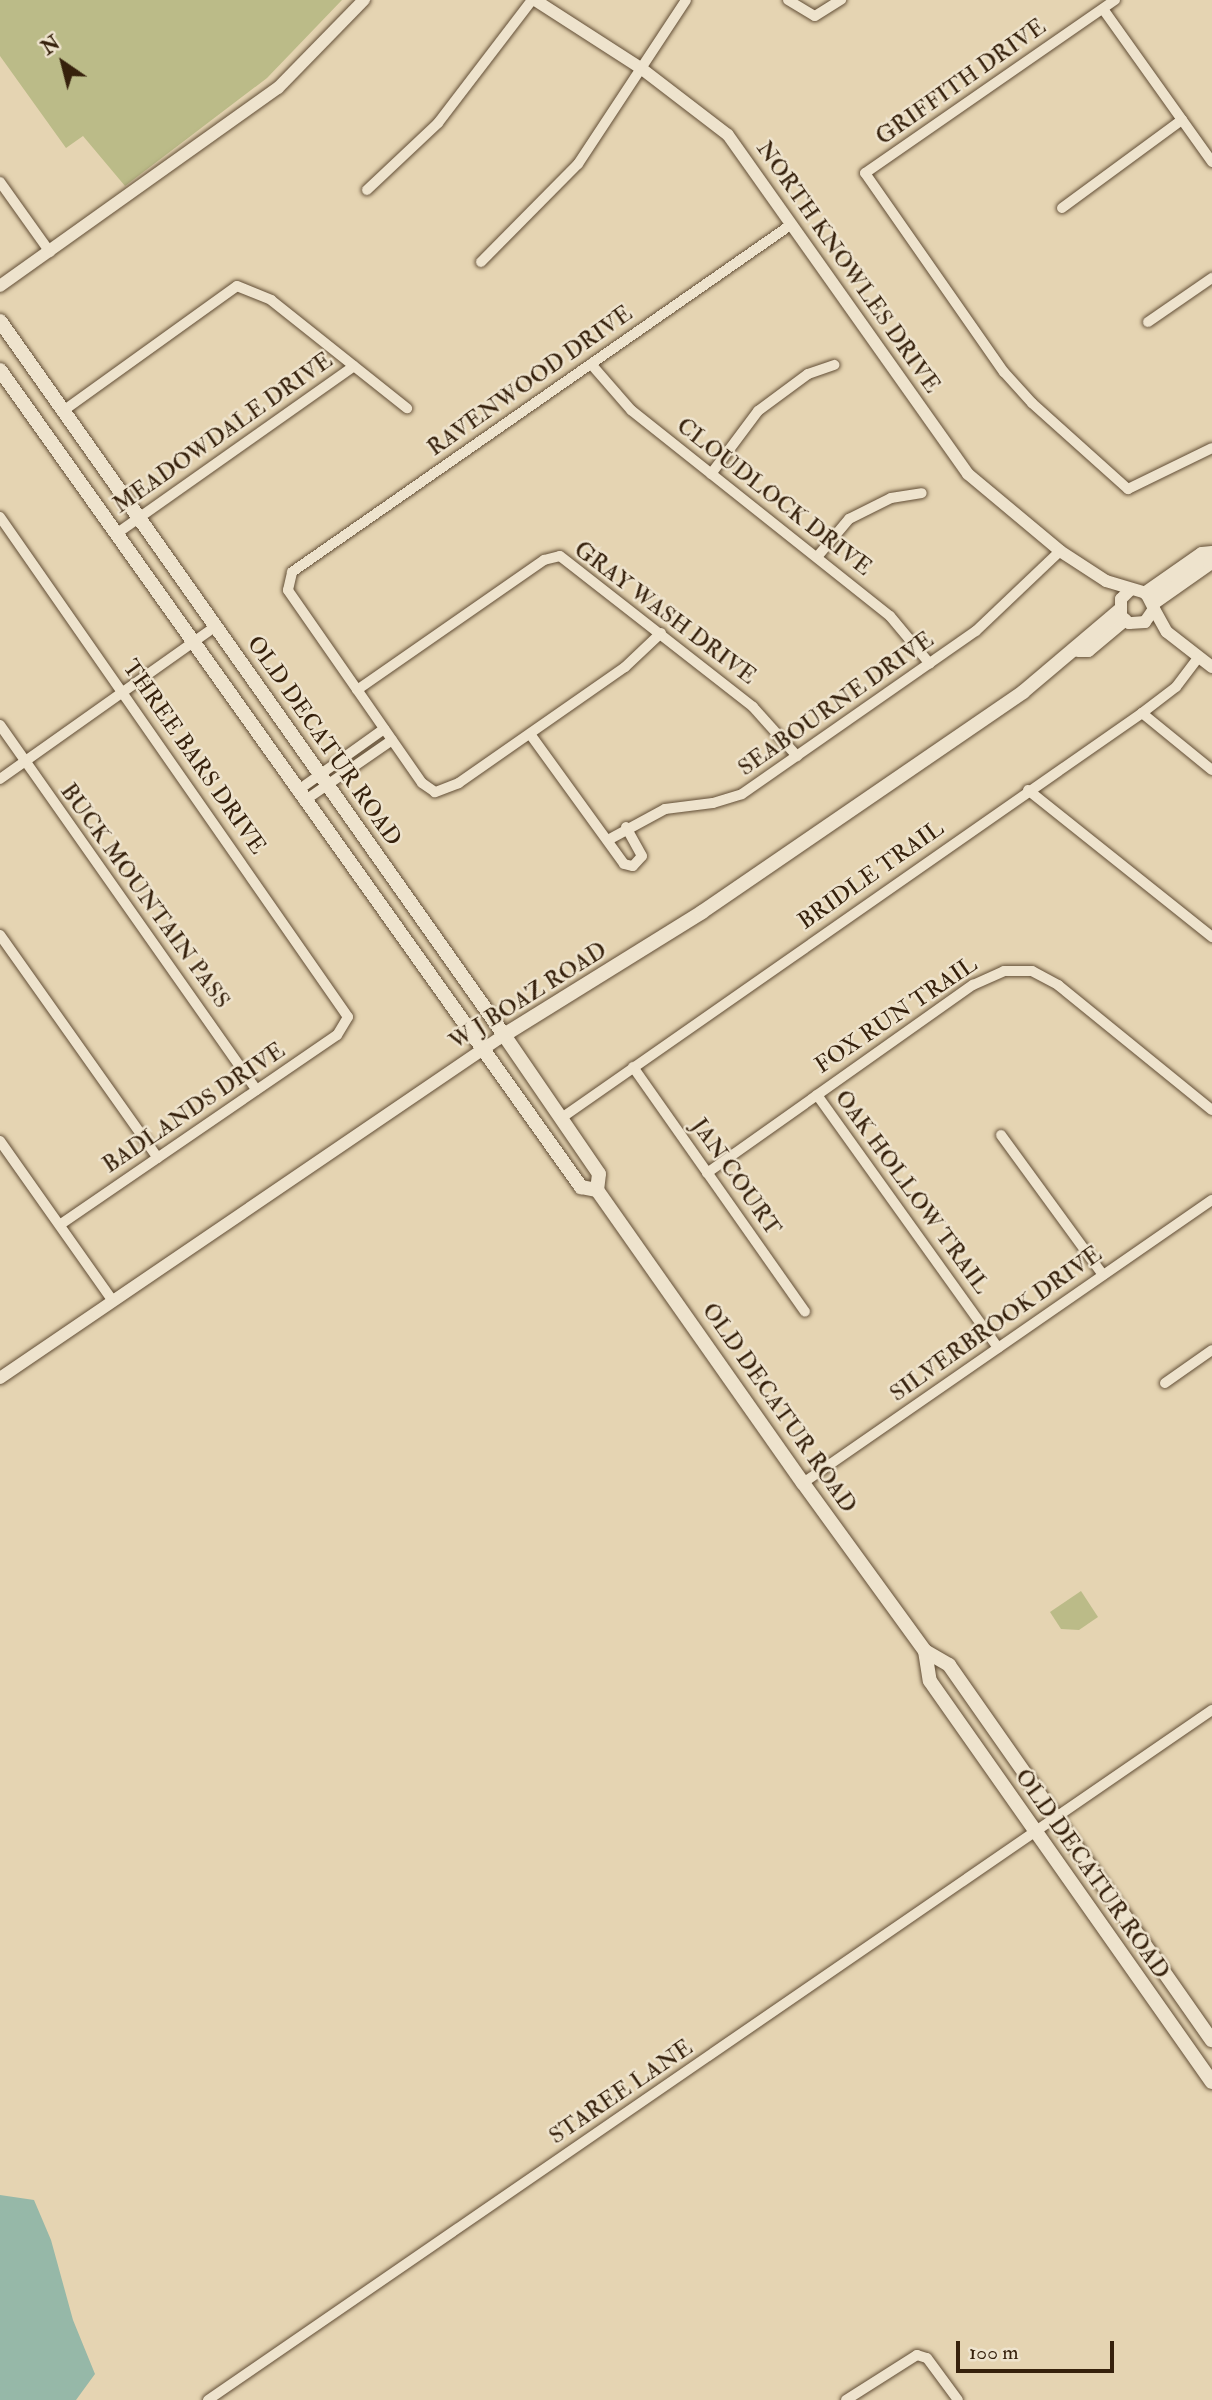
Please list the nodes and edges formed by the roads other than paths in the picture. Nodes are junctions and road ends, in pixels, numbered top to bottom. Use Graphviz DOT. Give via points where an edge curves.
graph roads {
  1 [pos="364,0"];
  2 [pos="533,0"];
  3 [pos="686,0"];
  4 [pos="789,0"];
  5 [pos="841,0"];
  6 [pos="1115,0"];
  7 [pos="1103,9"];
  8 [pos="642,69"];
  9 [pos="1182,120"];
  10 [pos="1212,162"];
  11 [pos="0,182"];
  12 [pos="367,190"];
  13 [pos="1062,208"];
  14 [pos="792,223"];
  15 [pos="50,252"];
  16 [pos="481,262"];
  17 [pos="1212,278"];
  18 [pos="0,286"];
  19 [pos="0,321"];
  20 [pos="1148,322"];
  21 [pos="591,364"];
  22 [pos="834,365"];
  23 [pos="354,366"];
  24 [pos="0,370"];
  25 [pos="407,408"];
  26 [pos="62,411"];
  27 [pos="1212,448"];
  28 [pos="711,474"];
  29 [pos="922,493"];
  30 [pos="0,517"];
  31 [pos="138,519"];
  32 [pos="116,534"];
  33 [pos="1060,551"];
  34 [pos="1212,554"];
  35 [pos="817,557"];
  36 [pos="1106,581"];
  37 [pos="1129,591"];
  38 [pos="1151,602"];
  39 [pos="1121,612"];
  40 [pos="1140,624"];
  41 [pos="215,627"];
  42 [pos="661,632"];
  43 [pos="1167,632"];
  44 [pos="192,643"];
  45 [pos="1199,657"];
  46 [pos="930,664"];
  47 [pos="1212,667"];
  48 [pos="357,690"];
  49 [pos="123,692"];
  50 [pos="1142,713"];
  51 [pos="0,725"];
  52 [pos="384,729"];
  53 [pos="530,734"];
  54 [pos="392,740"];
  55 [pos="797,756"];
  56 [pos="24,761"];
  57 [pos="1212,770"];
  58 [pos="0,779"];
  59 [pos="324,780"];
  60 [pos="1028,790"];
  61 [pos="301,796"];
  62 [pos="626,827"];
  63 [pos="608,840"];
  64 [pos="0,935"];
  65 [pos="1212,937"];
  66 [pos="348,1022"];
  67 [pos="504,1035"];
  68 [pos="483,1049"];
  69 [pos="633,1067"];
  70 [pos="257,1090"];
  71 [pos="817,1095"];
  72 [pos="1212,1110"];
  73 [pos="559,1119"];
  74 [pos="1001,1135"];
  75 [pos="0,1141"];
  76 [pos="158,1158"];
  77 [pos="707,1173"];
  78 [pos="597,1190"];
  79 [pos="1212,1199"];
  80 [pos="60,1225"];
  81 [pos="1103,1275"];
  82 [pos="113,1301"];
  83 [pos="805,1312"];
  84 [pos="998,1348"];
  85 [pos="1211,1354"];
  86 [pos="0,1378"];
  87 [pos="1165,1383"];
  88 [pos="803,1483"];
  89 [pos="925,1651"];
  90 [pos="1212,1710"];
  91 [pos="1056,1817"];
  92 [pos="1033,1833"];
  93 [pos="1150,1952"];
  94 [pos="1129,1966"];
  95 [pos="1212,2040"];
  96 [pos="1212,2082"];
  97 [pos="208,2400"];
  98 [pos="846,2400"];
  99 [pos="958,2400"];
  1 -- 15 [label="street" via="278,88"];
  2 -- 8 [label="street, NORTH KNOWLES DRIVE"];
  2 -- 12 [label="street" via="438,123"];
  3 -- 8 [label="street"];
  4 -- 5 [label="street" via="815,16"];
  6 -- 7 [label="street, GRIFFITH DRIVE"];
  7 -- 9 [label="street"];
  7 -- 27 [label="street, GRIFFITH DRIVE" via="865,173 1004,372 1128,489"];
  8 -- 14 [label="street, NORTH KNOWLES DRIVE" via="728,135"];
  8 -- 16 [label="street" via="578,164"];
  9 -- 10 [label="street"];
  9 -- 13 [label="street"];
  11 -- 15 [label="street"];
  14 -- 21 [label="street, RAVENWOOD DRIVE"];
  14 -- 33 [label="street, NORTH KNOWLES DRIVE" via="968,474"];
  15 -- 18 [label="street"];
  17 -- 20 [label="street"];
  19 -- 26 [label="main road, OLD DECATUR ROAD"];
  21 -- 28 [label="street, CLOUDLOCK DRIVE" via="631,410"];
  21 -- 48 [label="street, RAVENWOOD DRIVE" via="292,572 288,590"];
  22 -- 28 [label="street" via="808,374 758,411"];
  23 -- 25 [label="street"];
  23 -- 26 [label="street" via="271,300 237,286"];
  23 -- 31 [label="street, MEADOWDALE DRIVE"];
  24 -- 32 [label="main road, OLD DECATUR ROAD"];
  26 -- 31 [label="main road, OLD DECATUR ROAD"];
  28 -- 35 [label="street, CLOUDLOCK DRIVE"];
  29 -- 35 [label="street" via="891,498 849,520"];
  30 -- 49 [label="street, THREE BARS DRIVE"];
  31 -- 32 [label="street, MEADOWDALE DRIVE"];
  31 -- 41 [label="main road, OLD DECATUR ROAD"];
  32 -- 44 [label="main road, OLD DECATUR ROAD"];
  33 -- 36 [label="street, NORTH KNOWLES DRIVE"];
  33 -- 46 [label="street, SEABOURNE DRIVE" via="997,615"];
  34 -- 38 [label="main road" via="1202,554"];
  35 -- 46 [label="street, CLOUDLOCK DRIVE" via="902,627"];
  36 -- 37 [label="street, NORTH KNOWLES DRIVE"];
  36 -- 39 [label="street, NORTH KNOWLES DRIVE"];
  37 -- 38 [label="street, NORTH KNOWLES DRIVE"];
  37 -- 39 [label="street"];
  38 -- 40 [label="street"];
  38 -- 43 [label="street"];
  39 -- 40 [label="street"];
  39 -- 67 [label="main road, W J BOAZ ROAD" via="1088,650 1078,650 702,912"];
  40 -- 43 [label="street"];
  41 -- 44 [label="street"];
  41 -- 59 [label="main road, OLD DECATUR ROAD"];
  42 -- 48 [label="street, GRAY WASH DRIVE" via="567,558 555,556"];
  42 -- 53 [label="street" via="635,659"];
  42 -- 55 [label="street, GRAY WASH DRIVE" via="763,716"];
  43 -- 45 [label="street"];
  44 -- 49 [label="street"];
  44 -- 61 [label="main road, OLD DECATUR ROAD"];
  45 -- 47 [label="street"];
  45 -- 50 [label="street, BRIDLE TRAIL" via="1176,687"];
  46 -- 55 [label="street, SEABOURNE DRIVE"];
  48 -- 52 [label="street"];
  49 -- 56 [label="street"];
  49 -- 66 [label="street, THREE BARS DRIVE" via="341,1003"];
  50 -- 57 [label="street"];
  50 -- 60 [label="street, BRIDLE TRAIL"];
  51 -- 56 [label="street, BUCK MOUNTAIN PASS"];
  52 -- 54 [label="street"];
  52 -- 59 [label="street"];
  53 -- 54 [label="street" via="450,789 435,792 422,783"];
  53 -- 63 [label="street"];
  54 -- 59 [label="street"];
  55 -- 62 [label="street, SEABOURNE DRIVE" via="742,794 665,809"];
  56 -- 58 [label="street"];
  56 -- 70 [label="street, BUCK MOUNTAIN PASS"];
  59 -- 61 [label="street"];
  59 -- 67 [label="main road, OLD DECATUR ROAD"];
  60 -- 65 [label="street"];
  60 -- 69 [label="street, BRIDLE TRAIL"];
  61 -- 68 [label="main road, OLD DECATUR ROAD"];
  62 -- 63 [label="street, SEABOURNE DRIVE"];
  62 -- 63 [label="street" via="642,856 638,863 624,864"];
  64 -- 76 [label="street"];
  66 -- 70 [label="street, BADLANDS DRIVE" via="337,1035"];
  67 -- 68 [label="street, W J BOAZ ROAD"];
  67 -- 73 [label="main road, OLD DECATUR ROAD"];
  68 -- 78 [label="main road, OLD DECATUR ROAD" via="581,1187"];
  68 -- 82 [label="street, W J BOAZ ROAD"];
  69 -- 73 [label="street, BRIDLE TRAIL"];
  69 -- 77 [label="street, JAN COURT"];
  70 -- 76 [label="street, BADLANDS DRIVE"];
  71 -- 72 [label="street, FOX RUN TRAIL" via="973,985 1018,969 1058,985"];
  71 -- 77 [label="street, FOX RUN TRAIL"];
  71 -- 84 [label="street, OAK HOLLOW TRAIL"];
  73 -- 78 [label="main road, OLD DECATUR ROAD" via="599,1174"];
  74 -- 81 [label="street"];
  75 -- 80 [label="street"];
  76 -- 80 [label="street, BADLANDS DRIVE"];
  77 -- 83 [label="street, JAN COURT"];
  78 -- 88 [label="main road, OLD DECATUR ROAD"];
  79 -- 81 [label="street, SILVERBROOK DRIVE"];
  80 -- 82 [label="street"];
  81 -- 84 [label="street, SILVERBROOK DRIVE"];
  82 -- 86 [label="street, W J BOAZ ROAD"];
  84 -- 88 [label="street, SILVERBROOK DRIVE"];
  85 -- 87 [label="street"];
  88 -- 89 [label="main road, OLD DECATUR ROAD"];
  89 -- 91 [label="main road, OLD DECATUR ROAD" via="948,1665"];
  89 -- 92 [label="main road, OLD DECATUR ROAD" via="930,1681"];
  90 -- 91 [label="street, STAREE LANE"];
  91 -- 92 [label="street, STAREE LANE"];
  91 -- 93 [label="main road, OLD DECATUR ROAD"];
  92 -- 94 [label="main road, OLD DECATUR ROAD"];
  92 -- 97 [label="street, STAREE LANE"];
  93 -- 94 [label="main road"];
  93 -- 95 [label="main road, OLD DECATUR ROAD"];
  94 -- 96 [label="main road, OLD DECATUR ROAD"];
  98 -- 99 [label="street" via="916,2355 927,2358"];
}
